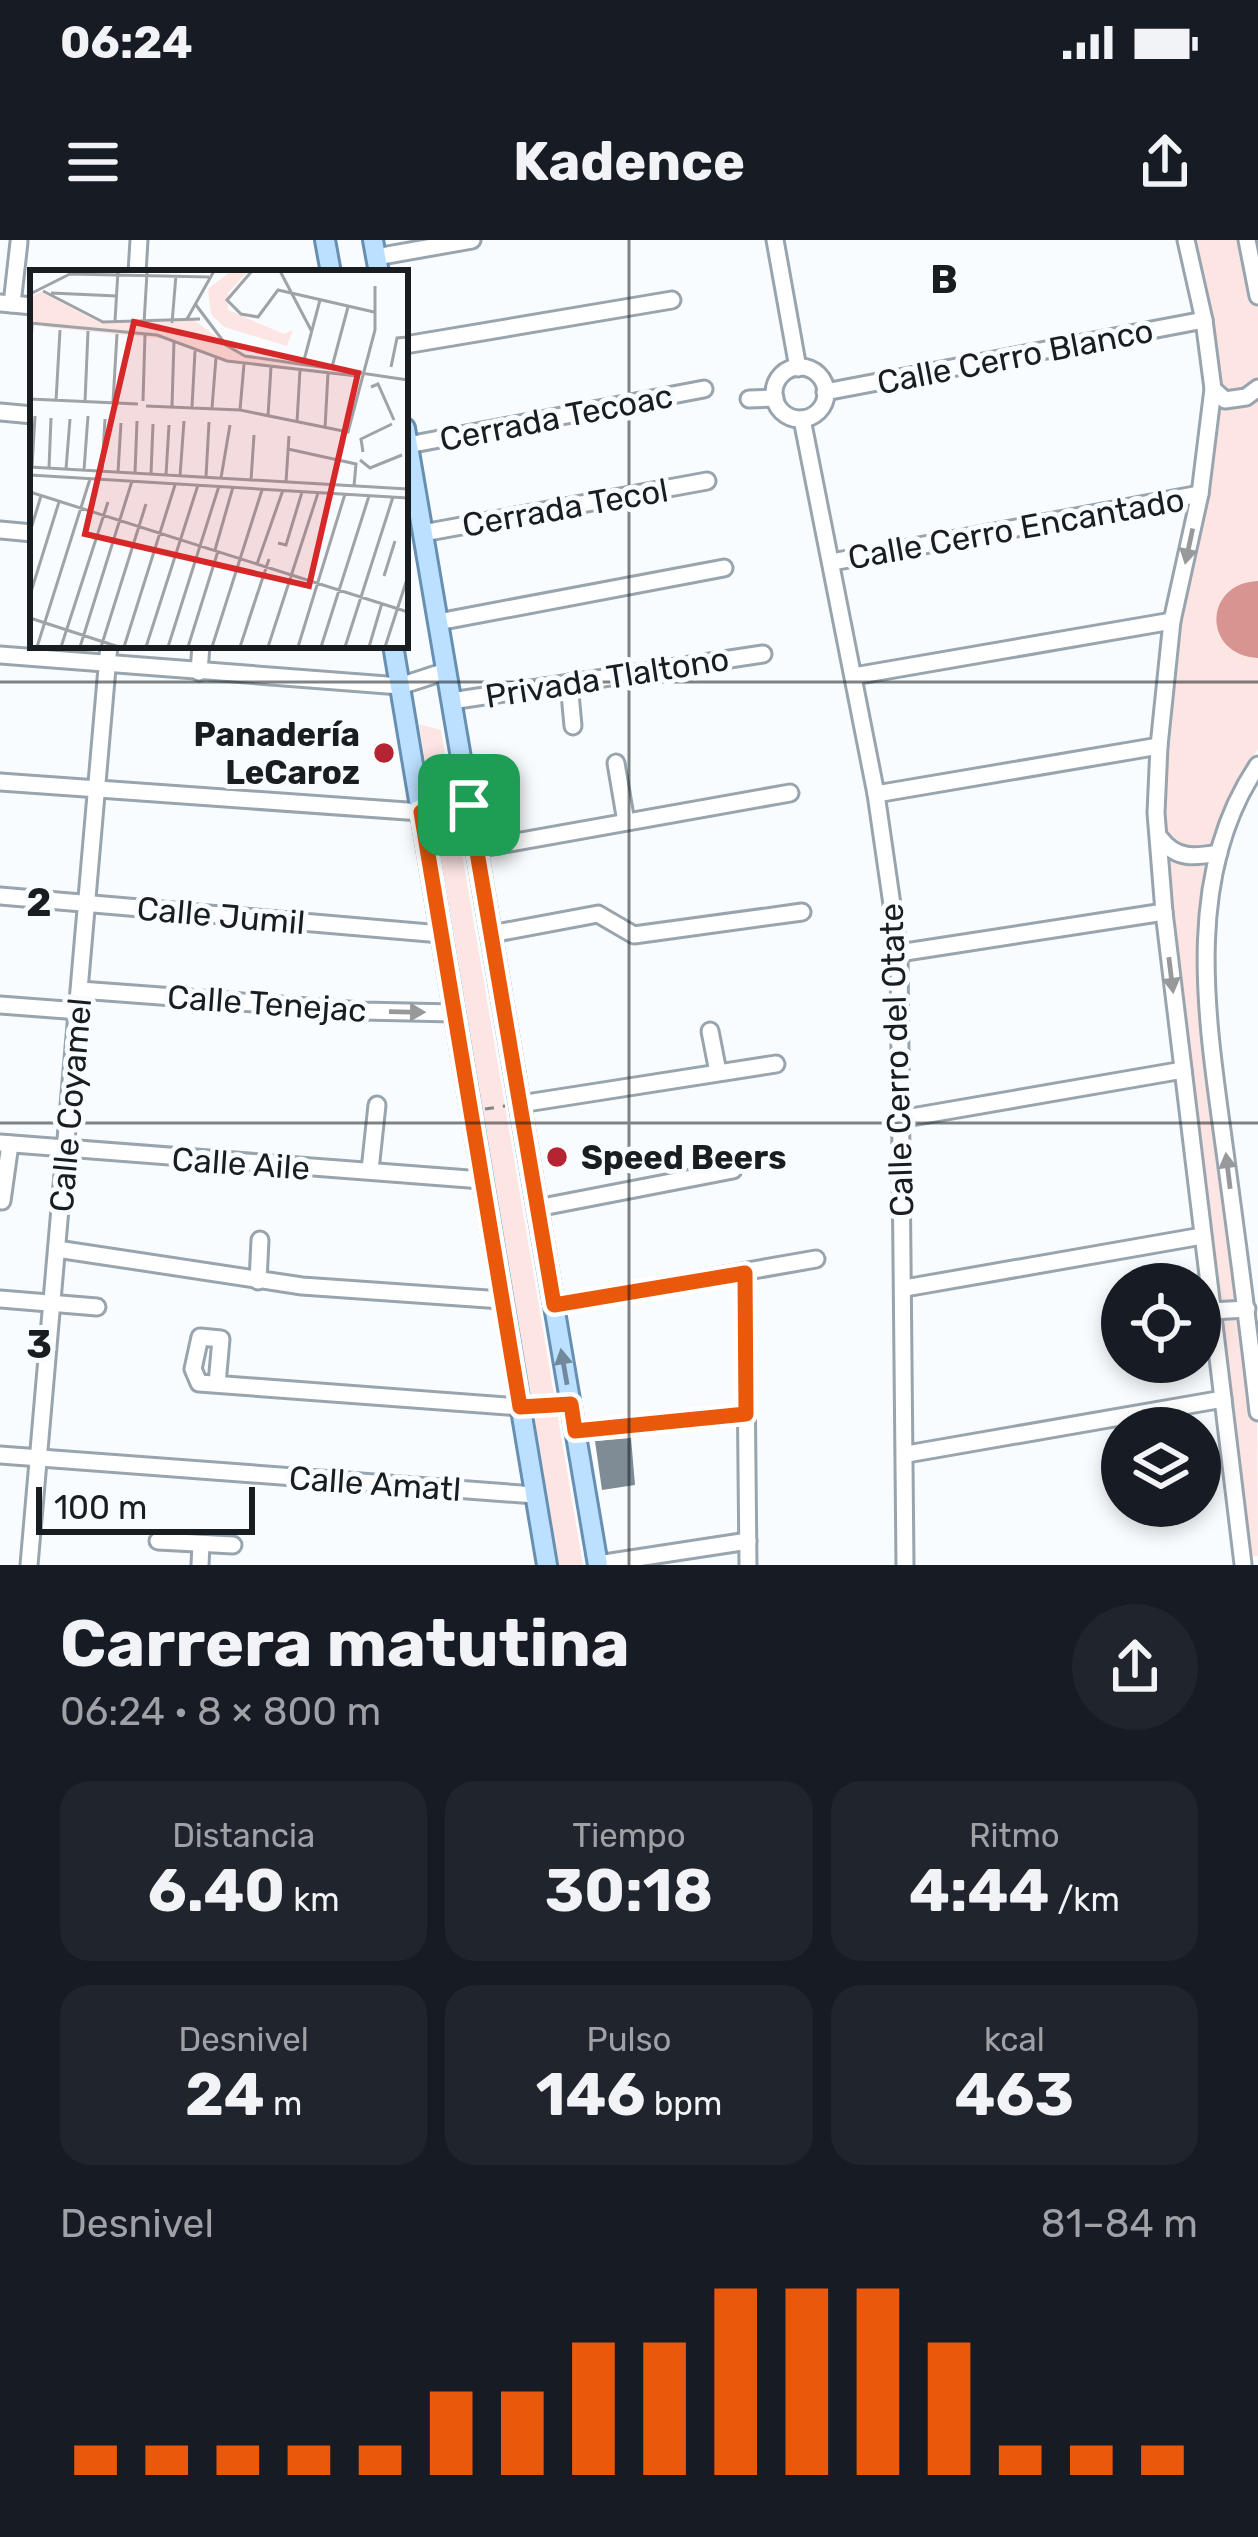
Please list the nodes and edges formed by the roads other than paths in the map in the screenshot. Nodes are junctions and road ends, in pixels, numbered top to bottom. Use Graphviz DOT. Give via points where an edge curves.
graph roads {
  1 [pos="139,240"];
  2 [pos="326,240"];
  3 [pos="472,240"];
  4 [pos="775,240"];
  5 [pos="1186,240"];
  6 [pos="1247,240"];
  7 [pos="19,242"];
  8 [pos="376,257"];
  9 [pos="136,270"];
  10 [pos="331,270"];
  11 [pos="1258,296"];
  12 [pos="672,300"];
  13 [pos="6,303"];
  14 [pos="1204,320"];
  15 [pos="408,344"];
  16 [pos="798,368"];
  17 [pos="1258,388"];
  18 [pos="704,389"];
  19 [pos="1213,389"];
  20 [pos="826,392"];
  21 [pos="775,398"];
  22 [pos="749,399"];
  23 [pos="0,412"];
  24 [pos="30,415"];
  25 [pos="802,419"];
  26 [pos="408,437"];
  27 [pos="408,448"];
  28 [pos="707,482"];
  29 [pos="1200,494"];
  30 [pos="0,530"];
  31 [pos="423,532"];
  32 [pos="30,533"];
  33 [pos="832,562"];
  34 [pos="724,568"];
  35 [pos="1172,621"];
  36 [pos="438,622"];
  37 [pos="109,648"];
  38 [pos="201,648"];
  39 [pos="394,648"];
  40 [pos="763,654"];
  41 [pos="0,656"];
  42 [pos="107,665"];
  43 [pos="446,671"];
  44 [pos="199,672"];
  45 [pos="854,676"];
  46 [pos="569,683"];
  47 [pos="400,686"];
  48 [pos="451,701"];
  49 [pos="573,726"];
  50 [pos="1160,746"];
  51 [pos="616,763"];
  52 [pos="1258,765"];
  53 [pos="0,782"];
  54 [pos="97,790"];
  55 [pos="790,793"];
  56 [pos="876,794"];
  57 [pos="421,812"];
  58 [pos="626,822"];
  59 [pos="1160,838"];
  60 [pos="476,849"];
  61 [pos="1219,853"];
  62 [pos="0,896"];
  63 [pos="87,903"];
  64 [pos="802,912"];
  65 [pos="1163,912"];
  66 [pos="441,934"];
  67 [pos="491,934"];
  68 [pos="899,953"];
  69 [pos="80,990"];
  70 [pos="0,1005"];
  71 [pos="79,1010"];
  72 [pos="454,1013"];
  73 [pos="710,1031"];
  74 [pos="776,1064"];
  75 [pos="1183,1070"];
  76 [pos="718,1072"];
  77 [pos="520,1104"];
  78 [pos="377,1106"];
  79 [pos="900,1119"];
  80 [pos="5,1144"];
  81 [pos="66,1149"];
  82 [pos="370,1170"];
  83 [pos="733,1170"];
  84 [pos="482,1180"];
  85 [pos="2,1202"];
  86 [pos="537,1208"];
  87 [pos="1202,1236"];
  88 [pos="260,1240"];
  89 [pos="1237,1244"];
  90 [pos="1258,1246"];
  91 [pos="57,1249"];
  92 [pos="816,1259"];
  93 [pos="1205,1263"];
  94 [pos="745,1273"];
  95 [pos="257,1281"];
  96 [pos="905,1288"];
  97 [pos="0,1299"];
  98 [pos="502,1300"];
  99 [pos="52,1303"];
  100 [pos="554,1305"];
  101 [pos="97,1307"];
  102 [pos="1246,1309"];
  103 [pos="1221,1310"];
  104 [pos="1221,1383"];
  105 [pos="218,1384"];
  106 [pos="1223,1399"];
  107 [pos="520,1407"];
  108 [pos="1258,1412"];
  109 [pos="746,1414"];
  110 [pos="575,1431"];
  111 [pos="907,1454"];
  112 [pos="0,1455"];
  113 [pos="36,1458"];
  114 [pos="535,1495"];
  115 [pos="158,1541"];
  116 [pos="748,1541"];
  117 [pos="201,1544"];
  118 [pos="233,1545"];
  119 [pos="29,1565"];
  120 [pos="200,1565"];
  121 [pos="547,1565"];
  122 [pos="598,1565"];
  123 [pos="748,1565"];
  124 [pos="905,1565"];
  125 [pos="1240,1565"];
  126 [pos="1258,1565"];
  1 -- 9 [label="street"];
  2 -- 10 [label="main road"];
  3 -- 8 [label="street"];
  4 -- 16 [label="street"];
  5 -- 14 [label="street"];
  6 -- 11 [label="street"];
  7 -- 13 [label="street"];
  12 -- 15 [label="street"];
  14 -- 19 [label="street"];
  14 -- 20 [label="street, Calle Cerro Blanco"];
  16 -- 20 [label="street" via="815,372"];
  16 -- 21 [label="street" via="779,377"];
  17 -- 19 [label="street" via="1226,400"];
  18 -- 26 [label="street, Cerrada Tecoac"];
  19 -- 29 [label="street"];
  20 -- 25 [label="street" via="821,409"];
  21 -- 22 [label="street"];
  21 -- 25 [label="street" via="784,414"];
  23 -- 24 [label="street"];
  25 -- 33 [label="street, Calle Cerro del Otate"];
  27 -- 31 [label="main road"];
  28 -- 31 [label="street, Cerrada Tecol"];
  29 -- 33 [label="street, Calle Cerro Encantado"];
  29 -- 35 [label="street, one-way"];
  30 -- 32 [label="street"];
  31 -- 36 [label="main road"];
  33 -- 45 [label="street, Calle Cerro del Otate"];
  34 -- 36 [label="street"];
  35 -- 45 [label="street"];
  35 -- 50 [label="street"];
  36 -- 43 [label="main road"];
  37 -- 42 [label="street, Calle Coyamel"];
  38 -- 44 [label="street"];
  39 -- 47 [label="main road"];
  40 -- 46 [label="street, Privada Tlaltono"];
  41 -- 42 [label="street"];
  42 -- 44 [label="street"];
  42 -- 54 [label="street, Calle Coyamel"];
  43 -- 47 [label="street"];
  43 -- 48 [label="main road"];
  44 -- 47 [label="street"];
  45 -- 56 [label="street, Calle Cerro del Otate"];
  46 -- 48 [label="street, Privada Tlaltono"];
  46 -- 49 [label="street"];
  47 -- 57 [label="main road"];
  48 -- 60 [label="main road"];
  50 -- 56 [label="street"];
  50 -- 59 [label="street"];
  51 -- 58 [label="street"];
  52 -- 61 [label="street"];
  53 -- 54 [label="street"];
  54 -- 57 [label="street"];
  54 -- 63 [label="street, Calle Coyamel"];
  55 -- 58 [label="street"];
  56 -- 68 [label="street, Calle Cerro del Otate"];
  57 -- 66 [label="main road"];
  58 -- 60 [label="street"];
  59 -- 61 [label="street" via="1181,856"];
  59 -- 65 [label="street"];
  60 -- 67 [label="main road"];
  89 -- 61 [label="street, one-way" via="1205,982"];
  62 -- 63 [label="street, Calle Jumil"];
  63 -- 66 [label="street, Calle Jumil"];
  63 -- 69 [label="street, Calle Coyamel"];
  64 -- 67 [label="street" via="634,935 598,914"];
  65 -- 68 [label="street"];
  65 -- 75 [label="street, one-way"];
  66 -- 72 [label="main road"];
  67 -- 77 [label="main road"];
  68 -- 79 [label="street, Calle Cerro del Otate"];
  69 -- 71 [label="street, Calle Coyamel"];
  69 -- 72 [label="street, Calle Tenejac, one-way"];
  70 -- 71 [label="street"];
  71 -- 81 [label="street, Calle Coyamel"];
  72 -- 84 [label="main road"];
  73 -- 76 [label="street"];
  74 -- 76 [label="street"];
  75 -- 79 [label="street"];
  75 -- 87 [label="street"];
  76 -- 77 [label="street"];
  77 -- 86 [label="main road"];
  78 -- 82 [label="street"];
  79 -- 96 [label="street, Calle Cerro del Otate"];
  80 -- 81 [label="street, Calle Aile"];
  80 -- 85 [label="street"];
  81 -- 82 [label="street, Calle Aile"];
  81 -- 91 [label="street, Calle Coyamel"];
  82 -- 84 [label="street, Calle Aile"];
  83 -- 86 [label="street"];
  84 -- 98 [label="main road"];
  86 -- 100 [label="main road"];
  87 -- 93 [label="street"];
  87 -- 96 [label="street"];
  88 -- 95 [label="street"];
  89 -- 90 [label="street"];
  89 -- 102 [label="street"];
  91 -- 95 [label="street"];
  91 -- 99 [label="street, Calle Coyamel"];
  92 -- 94 [label="street"];
  94 -- 100 [label="street"];
  94 -- 109 [label="street"];
  95 -- 98 [label="street"];
  96 -- 111 [label="street, Calle Cerro del Otate"];
  97 -- 99 [label="street"];
  98 -- 107 [label="main road"];
  99 -- 101 [label="street"];
  99 -- 113 [label="street, Calle Coyamel"];
  110 -- 100 [label="main road, one-way"];
  102 -- 103 [label="street"];
  102 -- 108 [label="street"];
  104 -- 106 [label="street"];
  105 -- 105 [label="street" via="194,1377 200,1337 221,1339"];
  105 -- 107 [label="street"];
  106 -- 111 [label="street"];
  106 -- 125 [label="street"];
  107 -- 114 [label="main road"];
  109 -- 110 [label="street"];
  109 -- 116 [label="street"];
  110 -- 122 [label="main road"];
  111 -- 124 [label="street, Calle Cerro del Otate"];
  112 -- 113 [label="street, Calle Amatl"];
  113 -- 114 [label="street, Calle Amatl"];
  113 -- 119 [label="street, Calle Coyamel"];
  114 -- 121 [label="main road"];
  115 -- 117 [label="street"];
  116 -- 122 [label="street"];
  116 -- 123 [label="street"];
  117 -- 118 [label="street"];
  117 -- 120 [label="street"];
  125 -- 126 [label="street"];
}
